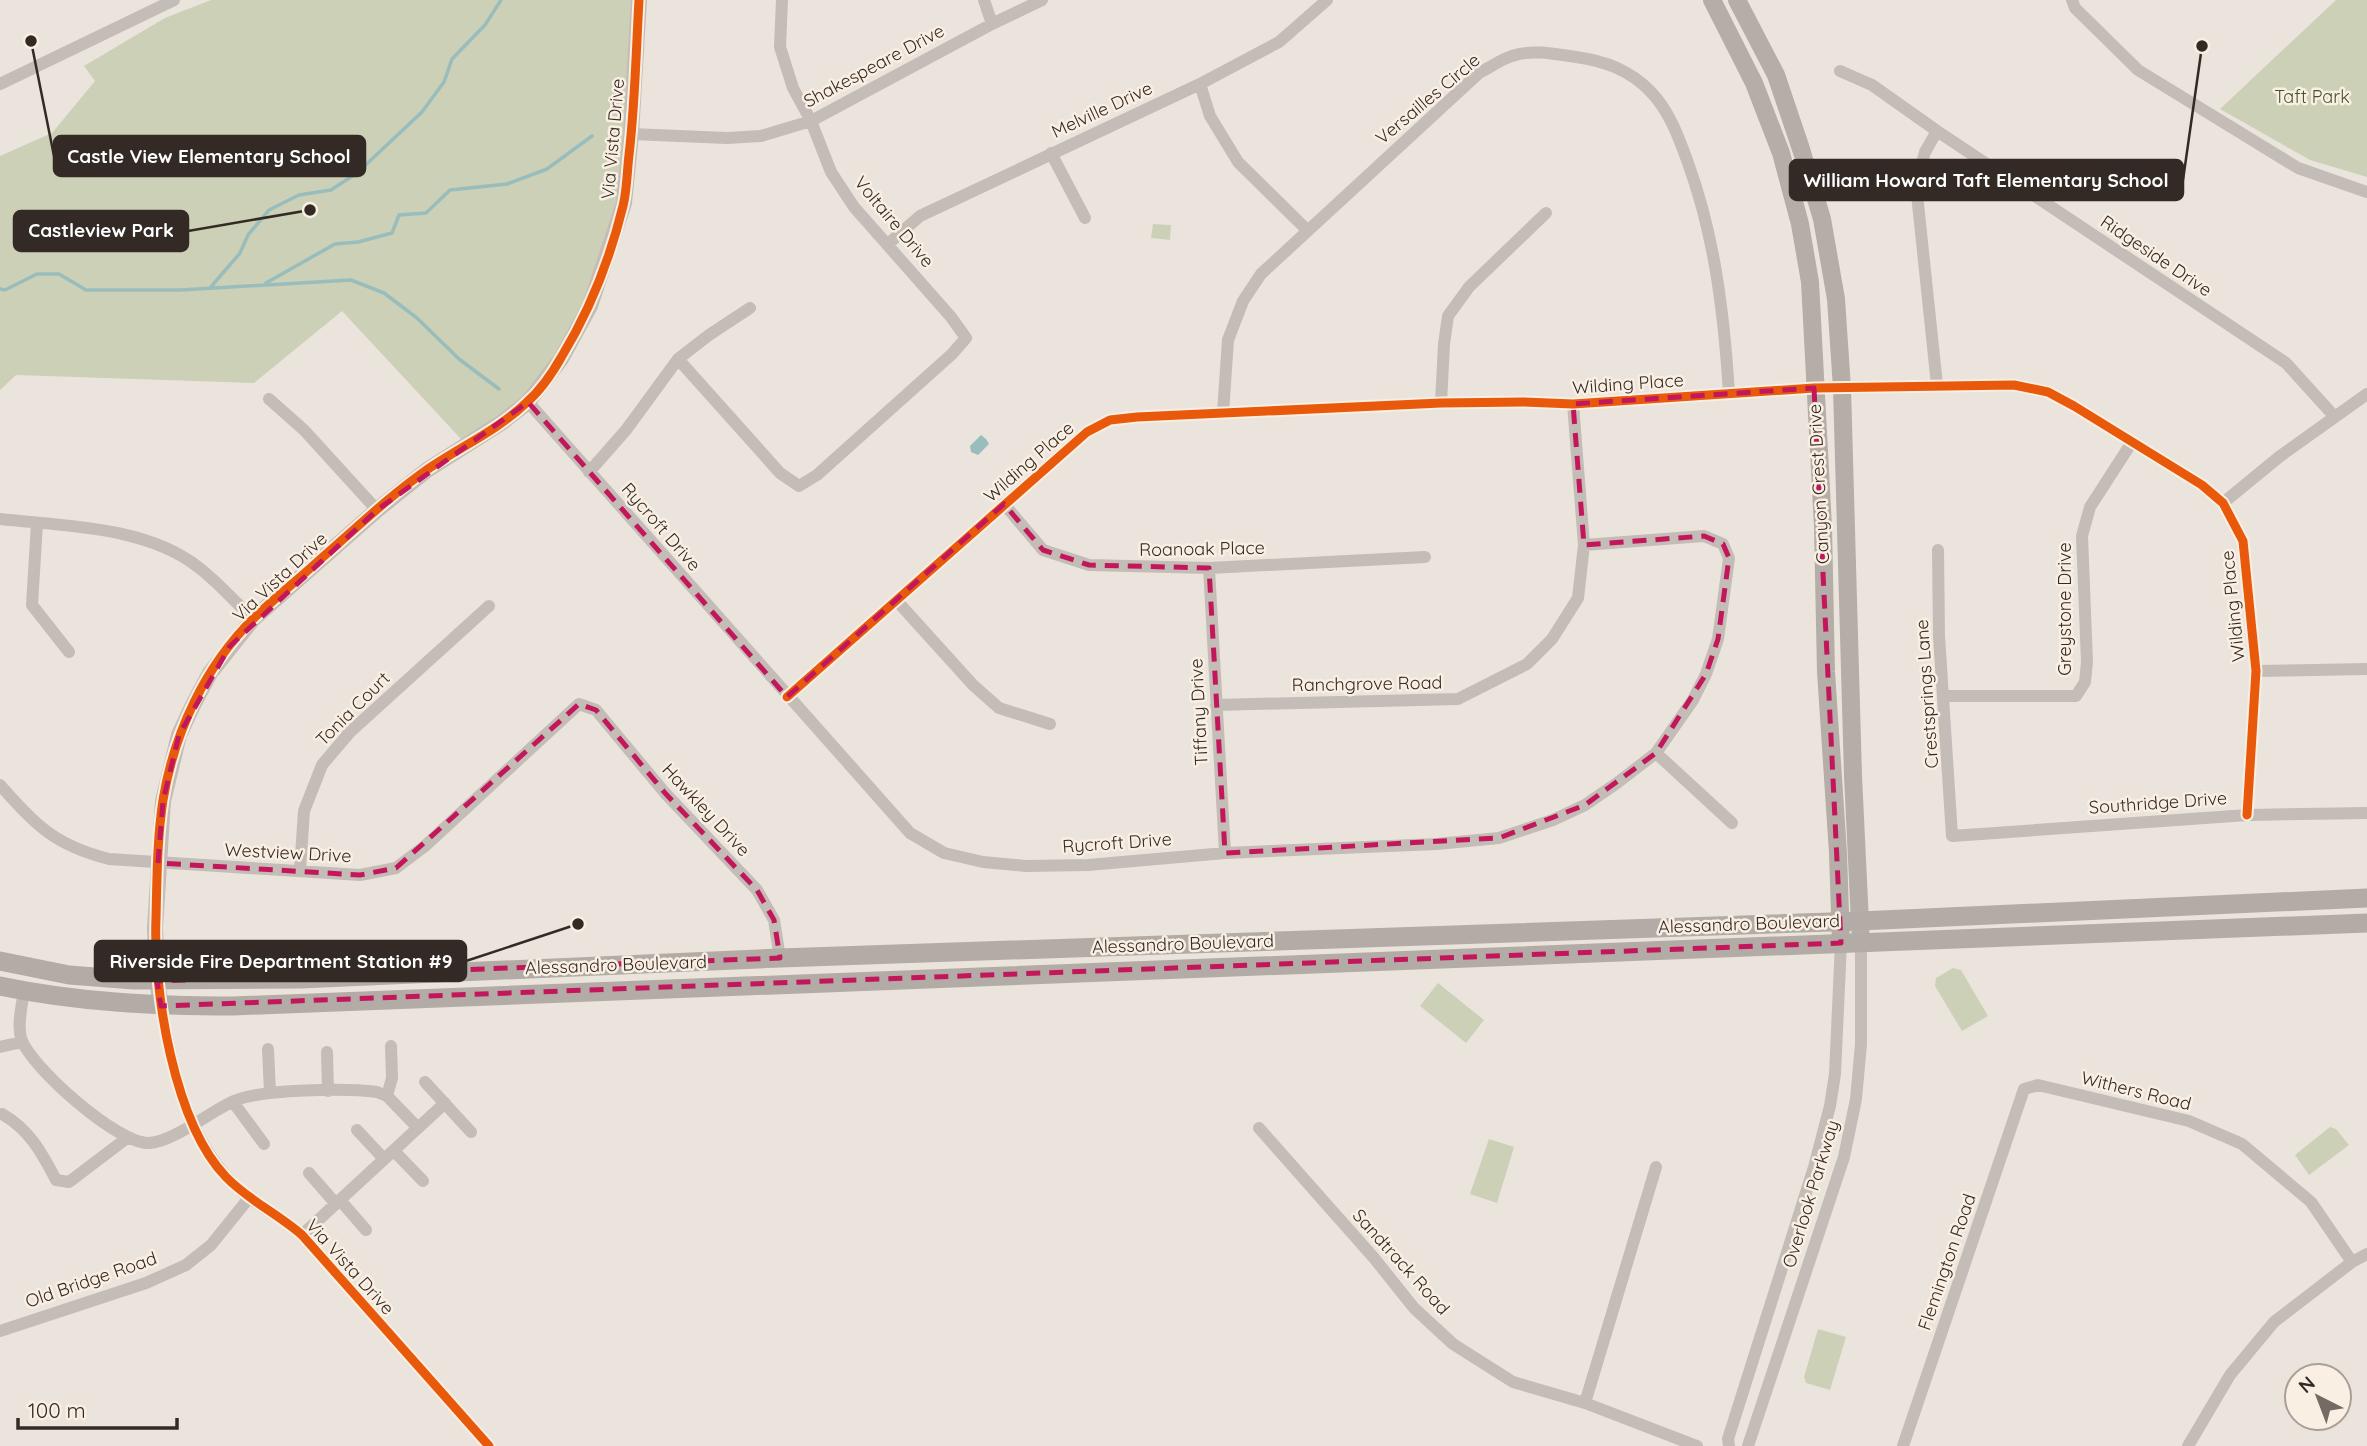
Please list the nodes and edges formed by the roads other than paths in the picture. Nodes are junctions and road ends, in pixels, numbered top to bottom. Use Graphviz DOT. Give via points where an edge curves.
graph roads {
  1 [pos="138,0"];
  2 [pos="174,0"];
  3 [pos="639,0"];
  4 [pos="782,0"];
  5 [pos="984,0"];
  6 [pos="1042,0"];
  7 [pos="1327,0"];
  8 [pos="1712,0"];
  9 [pos="1737,0"];
  10 [pos="2072,0"];
  11 [pos="144,13"];
  12 [pos="992,24"];
  13 [pos="1840,71"];
  14 [pos="0,84"];
  15 [pos="1199,84"];
  16 [pos="811,121"];
  17 [pos="1937,131"];
  18 [pos="631,134"];
  19 [pos="1051,153"];
  20 [pos="2367,192"];
  21 [pos="1546,213"];
  22 [pos="1085,218"];
  23 [pos="1307,230"];
  24 [pos="887,244"];
  25 [pos="750,308"];
  26 [pos="678,359"];
  27 [pos="1937,385"];
  28 [pos="1814,388"];
  29 [pos="1842,388"];
  30 [pos="1729,393"];
  31 [pos="2367,394"];
  32 [pos="269,399"];
  33 [pos="528,402"];
  34 [pos="1441,402"];
  35 [pos="1573,404"];
  36 [pos="1223,413"];
  37 [pos="2334,416"];
  38 [pos="2132,442"];
  39 [pos="589,472"];
  40 [pos="2222,503"];
  41 [pos="1004,504"];
  42 [pos="377,510"];
  43 [pos="0,519"];
  44 [pos="37,523"];
  45 [pos="1584,545"];
  46 [pos="1938,550"];
  47 [pos="1425,557"];
  48 [pos="1209,568"];
  49 [pos="897,601"];
  50 [pos="489,606"];
  51 [pos="253,619"];
  52 [pos="69,652"];
  53 [pos="2367,669"];
  54 [pos="2256,671"];
  55 [pos="1943,696"];
  56 [pos="788,697"];
  57 [pos="579,704"];
  58 [pos="1216,705"];
  59 [pos="1049,724"];
  60 [pos="1656,752"];
  61 [pos="0,785"];
  62 [pos="2367,813"];
  63 [pos="2247,814"];
  64 [pos="1732,823"];
  65 [pos="1952,836"];
  66 [pos="1225,853"];
  67 [pos="158,863"];
  68 [pos="300,870"];
  69 [pos="2367,898"];
  70 [pos="1850,921"];
  71 [pos="2367,923"];
  72 [pos="1841,943"];
  73 [pos="1861,943"];
  74 [pos="780,958"];
  75 [pos="0,961"];
  76 [pos="157,981"];
  77 [pos="0,985"];
  78 [pos="24,991"];
  79 [pos="161,1006"];
  80 [pos="22,1042"];
  81 [pos="0,1046"];
  82 [pos="391,1046"];
  83 [pos="268,1049"];
  84 [pos="327,1052"];
  85 [pos="425,1082"];
  86 [pos="2024,1089"];
  87 [pos="328,1091"];
  88 [pos="270,1093"];
  89 [pos="387,1096"];
  90 [pos="233,1102"];
  91 [pos="445,1103"];
  92 [pos="2,1114"];
  93 [pos="193,1124"];
  94 [pos="418,1128"];
  95 [pos="1259,1128"];
  96 [pos="357,1130"];
  97 [pos="471,1132"];
  98 [pos="127,1138"];
  99 [pos="264,1144"];
  100 [pos="389,1155"];
  101 [pos="1656,1167"];
  102 [pos="309,1173"];
  103 [pos="423,1181"];
  104 [pos="249,1198"];
  105 [pos="338,1202"];
  106 [pos="366,1230"];
  107 [pos="302,1235"];
  108 [pos="2367,1254"];
  109 [pos="2352,1262"];
  110 [pos="0,1331"];
  111 [pos="1585,1403"];
  112 [pos="489,1446"];
  113 [pos="1697,1446"];
  114 [pos="1729,1446"];
  115 [pos="1748,1446"];
  116 [pos="1903,1446"];
  117 [pos="2188,1446"];
  1 -- 11 [label="street"];
  2 -- 11 [label="street"];
  3 -- 18 [label="street, Via Vista Drive"];
  4 -- 16 [label="street, Voltaire Drive" via="780,47 793,88"];
  5 -- 12 [label="street"];
  6 -- 12 [label="street, Shakespeare Drive"];
  7 -- 15 [label="street, Melville Drive" via="1279,41"];
  8 -- 28 [label="main road, Canyon Crest Drive" via="1754,83 1782,153 1810,282"];
  9 -- 29 [label="main road, Canyon Crest Drive" via="1776,75 1822,219 1836,299"];
  10 -- 20 [label="street" via="2138,70 2298,168"];
  11 -- 14 [label="street"];
  12 -- 16 [label="street, Shakespeare Drive"];
  13 -- 17 [label="street, Ridgeside Drive" via="1872,85"];
  15 -- 19 [label="street, Melville Drive"];
  15 -- 23 [label="street" via="1210,116 1238,162"];
  16 -- 18 [label="street, Shakespeare Drive" via="761,136"];
  16 -- 24 [label="street, Voltaire Drive" via="831,172"];
  17 -- 27 [label="street" via="1925,152 1916,185"];
  17 -- 37 [label="street, Ridgeside Drive" via="2286,363"];
  18 -- 33 [label="street, Via Vista Drive" via="624,203 590,306 561,359"];
  19 -- 22 [label="street"];
  19 -- 24 [label="street, Melville Drive" via="920,216"];
  21 -- 34 [label="street" via="1469,287 1448,316"];
  23 -- 30 [label="street, Versailles Circle" via="1479,74 1512,55 1543,52 1606,62 1625,70 1651,92 1681,142 1710,236 1725,326"];
  23 -- 36 [label="street, Versailles Circle" via="1261,274 1243,301 1228,340"];
  24 -- 26 [label="street, Voltaire Drive" via="966,338 828,466 799,486 780,473"];
  25 -- 26 [label="street"];
  26 -- 39 [label="street"];
  27 -- 29 [label="street, Wilding Place"];
  27 -- 38 [label="street, Wilding Place" via="2014,385 2048,392"];
  28 -- 29 [label="street, Wilding Place"];
  28 -- 30 [label="street, Wilding Place"];
  28 -- 70 [label="main road, Canyon Crest Drive" via="1838,853"];
  29 -- 70 [label="main road, Canyon Crest Drive" via="1853,776"];
  30 -- 35 [label="street, Wilding Place"];
  31 -- 37 [label="street"];
  32 -- 42 [label="street"];
  33 -- 39 [label="street, Rycroft Drive"];
  33 -- 42 [label="street, Via Vista Drive"];
  34 -- 35 [label="street, Wilding Place"];
  34 -- 36 [label="street, Wilding Place"];
  35 -- 45 [label="street, Ranchgrove Road"];
  36 -- 41 [label="street, Wilding Place" via="1110,421 1087,432"];
  37 -- 40 [label="street"];
  38 -- 40 [label="street, Wilding Place" via="2202,485"];
  38 -- 55 [label="street, Greystone Drive" via="2090,507 2082,536 2087,662 2085,682 2076,696"];
  39 -- 56 [label="street, Rycroft Drive"];
  40 -- 54 [label="street, Wilding Place" via="2243,541"];
  41 -- 48 [label="street, Roanoak Place" via="1043,550 1089,565"];
  41 -- 49 [label="street, Wilding Place"];
  42 -- 51 [label="street, Via Vista Drive"];
  43 -- 44 [label="street"];
  44 -- 51 [label="street" via="155,542 197,566"];
  44 -- 52 [label="street" via="33,605"];
  45 -- 58 [label="street, Ranchgrove Road" via="1578,598 1552,639 1527,664 1458,699"];
  45 -- 60 [label="street, Rycroft Drive" via="1704,536 1723,544 1729,558 1718,639 1706,674"];
  46 -- 55 [label="street, Crestsprings Lane"];
  47 -- 48 [label="street, Roanoak Place"];
  48 -- 58 [label="street, Tiffany Drive"];
  49 -- 56 [label="street, Wilding Place"];
  49 -- 59 [label="street" via="999,708"];
  50 -- 68 [label="street, Tonia Court" via="349,732 322,765 304,811"];
  51 -- 67 [label="street, Via Vista Drive" via="210,673 179,735 163,801"];
  53 -- 54 [label="street"];
  54 -- 63 [label="street, Wilding Place"];
  55 -- 65 [label="street, Crestsprings Lane"];
  56 -- 66 [label="street, Rycroft Drive" via="909,833 944,853 1026,866"];
  57 -- 68 [label="street, Westview Drive" via="396,868 360,875"];
  57 -- 74 [label="street, Hawkley Drive" via="596,709 665,793 757,890 774,920"];
  58 -- 66 [label="street, Tiffany Drive"];
  60 -- 64 [label="street"];
  60 -- 66 [label="street, Rycroft Drive" via="1585,805 1499,838"];
  61 -- 67 [label="street, Westview Drive" via="34,823 66,844 109,859"];
  62 -- 63 [label="street, Southridge Drive"];
  63 -- 65 [label="street, Southridge Drive"];
  67 -- 68 [label="street, Westview Drive"];
  67 -- 76 [label="street, Via Vista Drive"];
  69 -- 70 [label="main road, Alessandro Boulevard"];
  70 -- 72 [label="main road, Canyon Crest Drive"];
  70 -- 73 [label="main road, Canyon Crest Drive"];
  70 -- 74 [label="main road, Alessandro Boulevard"];
  71 -- 73 [label="main road, Alessandro Boulevard"];
  72 -- 73 [label="main road, Alessandro Boulevard"];
  72 -- 79 [label="main road, Alessandro Boulevard"];
  72 -- 114 [label="street, Overlook Parkway" via="1830,1106"];
  73 -- 115 [label="street, Overlook Parkway" via="1861,1044 1846,1146"];
  74 -- 76 [label="main road, Alessandro Boulevard"];
  75 -- 76 [label="main road, Alessandro Boulevard" via="69,975"];
  76 -- 79 [label="street, Via Vista Drive"];
  77 -- 78 [label="main road, Alessandro Boulevard"];
  78 -- 79 [label="main road, Alessandro Boulevard"];
  78 -- 80 [label="street"];
  79 -- 93 [label="street, Via Vista Drive" via="180,1090"];
  80 -- 81 [label="street"];
  80 -- 98 [label="street" via="66,1092"];
  82 -- 89 [label="street"];
  83 -- 88 [label="street"];
  84 -- 87 [label="street"];
  85 -- 91 [label="street"];
  86 -- 109 [label="street, Withers Road" via="2038,1085 2189,1121 2242,1144 2311,1202"];
  86 -- 116 [label="street, Flemington Road"];
  87 -- 88 [label="street"];
  87 -- 89 [label="street"];
  88 -- 90 [label="street"];
  89 -- 94 [label="street"];
  90 -- 93 [label="street"];
  90 -- 99 [label="street"];
  91 -- 94 [label="street"];
  91 -- 97 [label="street"];
  92 -- 98 [label="street" via="17,1122 39,1148 56,1180 69,1182"];
  93 -- 98 [label="street" via="152,1143"];
  93 -- 104 [label="street, Via Vista Drive" via="211,1159"];
  94 -- 100 [label="street"];
  95 -- 111 [label="street, Sandtrack Road" via="1414,1308 1453,1344 1513,1382"];
  96 -- 100 [label="street"];
  100 -- 103 [label="street"];
  100 -- 105 [label="street"];
  101 -- 111 [label="street"];
  102 -- 105 [label="street"];
  104 -- 107 [label="street, Via Vista Drive"];
  104 -- 110 [label="street, Old Bridge Road" via="211,1245 186,1265 146,1283"];
  105 -- 106 [label="street"];
  105 -- 107 [label="street"];
  107 -- 112 [label="street, Via Vista Drive"];
  108 -- 109 [label="street"];
  109 -- 117 [label="street" via="2274,1322 2230,1375"];
  111 -- 113 [label="street, Sandtrack Road"];
}
